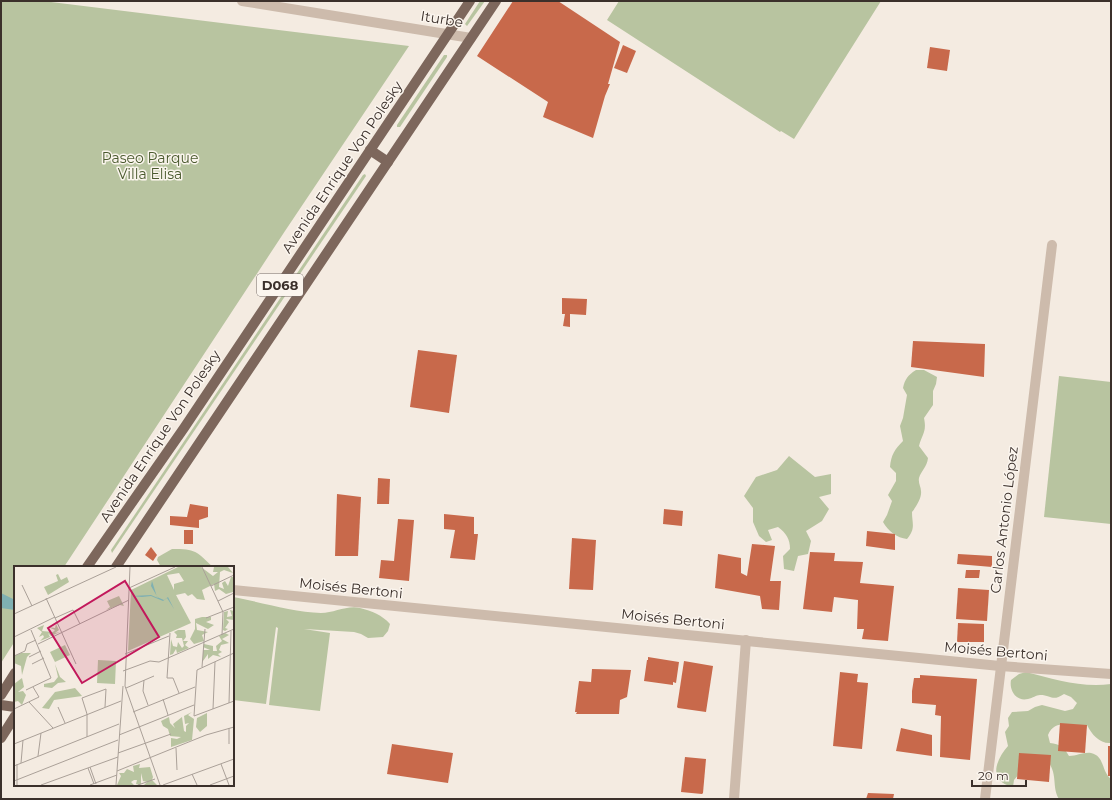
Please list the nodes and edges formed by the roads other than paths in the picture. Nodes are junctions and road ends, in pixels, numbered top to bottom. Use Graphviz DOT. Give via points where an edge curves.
graph roads {
  1 [pos="242,1"];
  2 [pos="470,1"];
  3 [pos="496,1"];
  4 [pos="448,34"];
  5 [pos="471,38"];
  6 [pos="370,150"];
  7 [pos="388,162"];
  8 [pos="1052,245"];
  9 [pos="89,566"];
  10 [pos="117,566"];
  11 [pos="234,590"];
  12 [pos="746,640"];
  13 [pos="1000,666"];
  14 [pos="1111,674"];
  15 [pos="14,675"];
  16 [pos="1,695"];
  17 [pos="1,705"];
  18 [pos="14,707"];
  19 [pos="14,718"];
  20 [pos="1,738"];
  21 [pos="734,799"];
  22 [pos="985,799"];
  1 -- 4 [label="street, Iturbe"];
  2 -- 4 [label="main road, Avenida Enrique Von Polesky / D068"];
  3 -- 5 [label="main road, D068"];
  4 -- 5 [label="street, Iturbe"];
  4 -- 6 [label="main road, Avenida Enrique Von Polesky / D068"];
  5 -- 7 [label="main road, D068"];
  6 -- 7 [label="main road"];
  6 -- 9 [label="main road, Avenida Enrique Von Polesky / D068"];
  7 -- 10 [label="main road, D068"];
  8 -- 13 [label="street, Carlos Antonio López"];
  11 -- 12 [label="street, Moisés Bertoni"];
  12 -- 13 [label="street, Moisés Bertoni"];
  12 -- 21 [label="street"];
  13 -- 14 [label="street, Moisés Bertoni"];
  13 -- 22 [label="street, Carlos Antonio López"];
  15 -- 16 [label="main road"];
  17 -- 18 [label="main road"];
  19 -- 20 [label="main road"];
}
